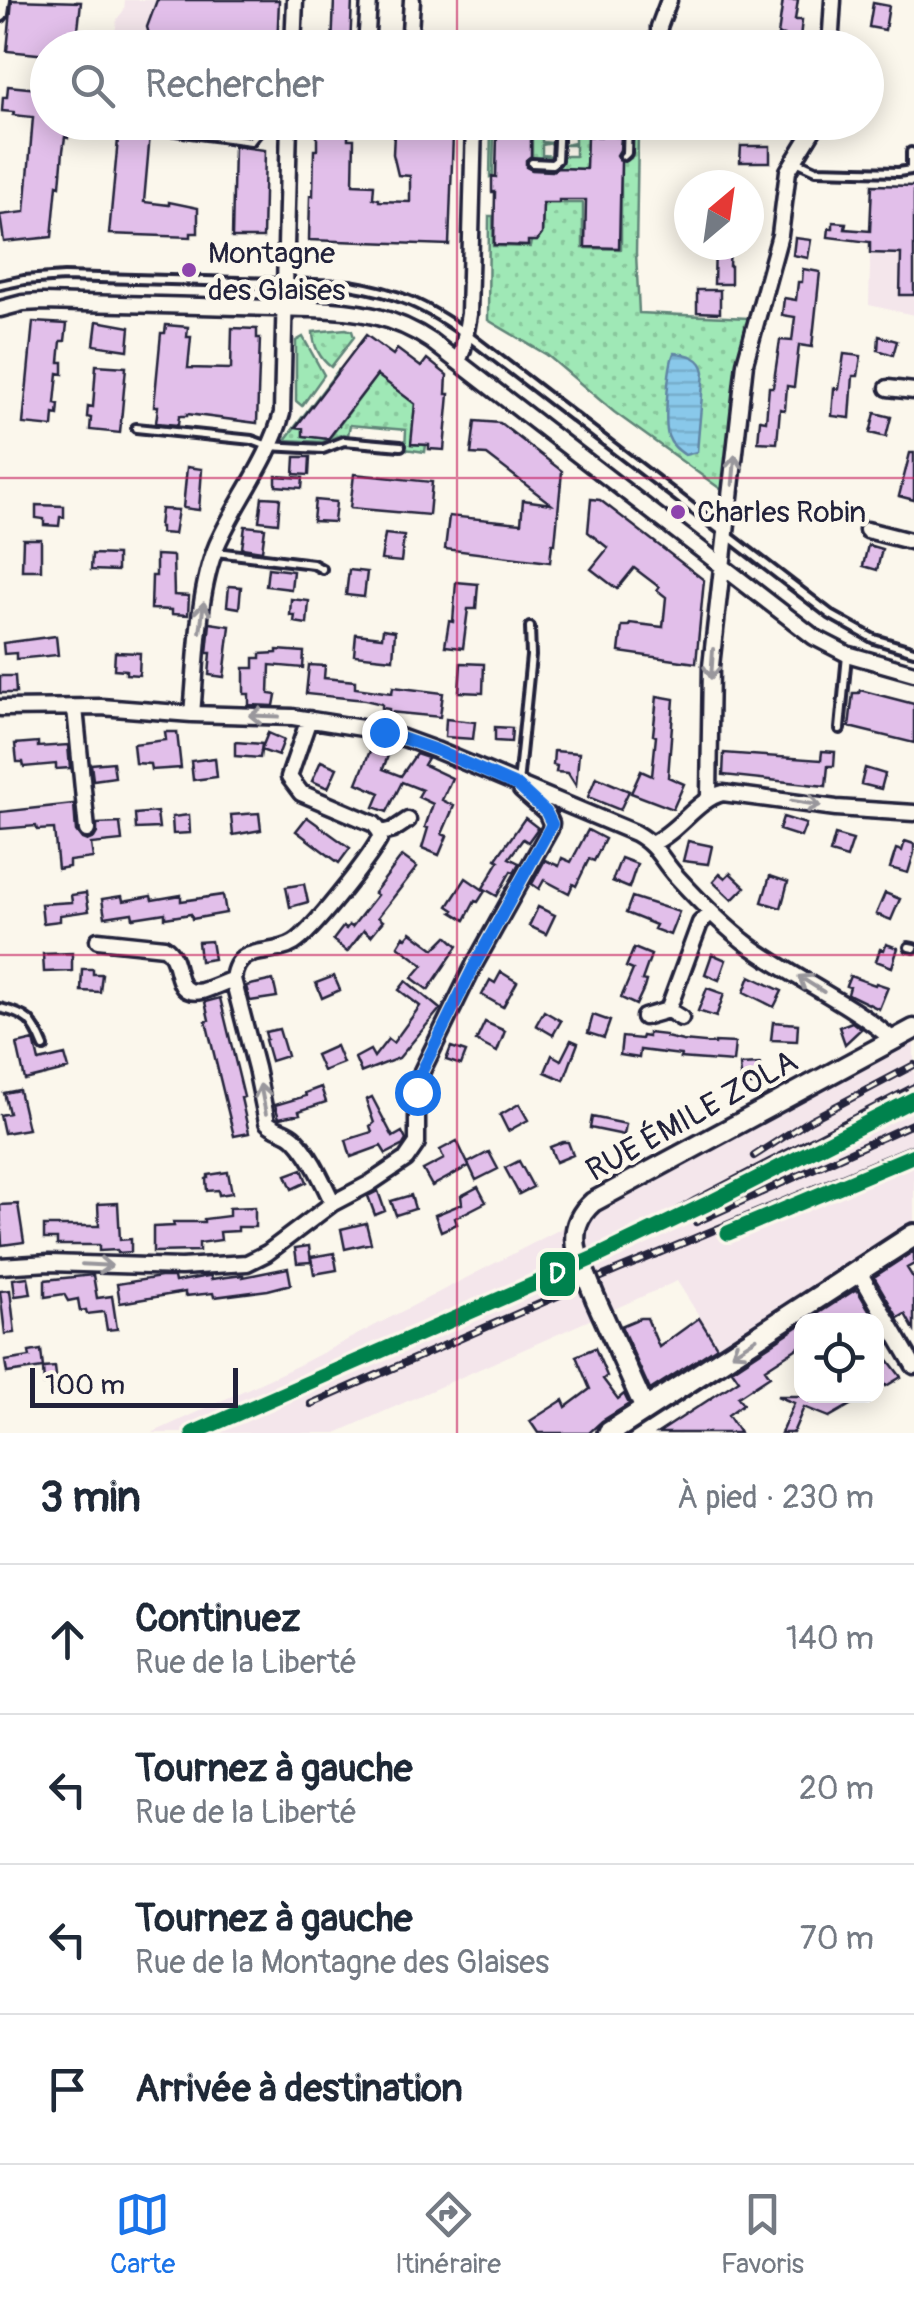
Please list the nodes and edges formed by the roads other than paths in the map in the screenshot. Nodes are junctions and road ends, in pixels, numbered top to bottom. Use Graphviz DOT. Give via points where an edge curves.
graph roads {
  1 [pos="2,0"];
  2 [pos="296,0"];
  3 [pos="369,0"];
  4 [pos="412,0"];
  5 [pos="669,0"];
  6 [pos="833,0"];
  7 [pos="0,14"];
  8 [pos="295,30"];
  9 [pos="367,30"];
  10 [pos="410,30"];
  11 [pos="660,30"];
  12 [pos="831,30"];
  13 [pos="288,140"];
  14 [pos="474,140"];
  15 [pos="558,140"];
  16 [pos="627,140"];
  17 [pos="806,140"];
  18 [pos="911,152"];
  19 [pos="624,156"];
  20 [pos="793,160"];
  21 [pos="532,163"];
  22 [pos="285,284"];
  23 [pos="0,285"];
  24 [pos="285,308"];
  25 [pos="0,309"];
  26 [pos="466,334"];
  27 [pos="458,362"];
  28 [pos="888,388"];
  29 [pos="914,391"];
  30 [pos="136,428"];
  31 [pos="268,446"];
  32 [pos="401,446"];
  33 [pos="867,530"];
  34 [pos="727,536"];
  35 [pos="914,542"];
  36 [pos="215,552"];
  37 [pos="724,567"];
  38 [pos="322,569"];
  39 [pos="530,627"];
  40 [pos="914,651"];
  41 [pos="848,654"];
  42 [pos="914,673"];
  43 [pos="0,708"];
  44 [pos="76,708"];
  45 [pos="192,714"];
  46 [pos="309,718"];
  47 [pos="840,728"];
  48 [pos="518,786"];
  49 [pos="710,796"];
  50 [pos="914,813"];
  51 [pos="408,820"];
  52 [pos="87,830"];
  53 [pos="380,833"];
  54 [pos="653,843"];
  55 [pos="711,912"];
  56 [pos="98,940"];
  57 [pos="233,980"];
  58 [pos="0,1008"];
  59 [pos="644,1017"];
  60 [pos="914,1029"];
  61 [pos="892,1039"];
  62 [pos="44,1047"];
  63 [pos="333,1203"];
  64 [pos="914,1236"];
  65 [pos="0,1266"];
  66 [pos="859,1272"];
  67 [pos="914,1366"];
  68 [pos="645,1410"];
  69 [pos="609,1433"];
  1 -- 7 [label="street"];
  2 -- 8 [label="street"];
  3 -- 9 [label="street"];
  4 -- 10 [label="street"];
  5 -- 11 [label="street"];
  6 -- 12 [label="street"];
  13 -- 22 [label="street"];
  14 -- 26 [label="street"];
  15 -- 21 [label="lane" via="557,160"];
  16 -- 19 [label="lane"];
  17 -- 20 [label="street"];
  18 -- 20 [label="lane" via="911,170 898,172 816,170"];
  34 -- 20 [label="street, one-way" via="745,364"];
  22 -- 23 [label="lane" via="64,278"];
  22 -- 24 [label="street"];
  22 -- 26 [label="lane" via="387,291"];
  24 -- 25 [label="street" via="42,302"];
  24 -- 27 [label="street" via="385,318 416,330"];
  24 -- 31 [label="street" via="282,413"];
  26 -- 27 [label="street"];
  26 -- 34 [label="lane"];
  27 -- 37 [label="street"];
  28 -- 29 [label="street"];
  30 -- 31 [label="lane"];
  31 -- 32 [label="lane" via="323,448 344,440"];
  31 -- 36 [label="street"];
  33 -- 35 [label="street"];
  34 -- 37 [label="street"];
  34 -- 40 [label="lane" via="853,629"];
  36 -- 38 [label="lane"];
  45 -- 36 [label="street, one-way" via="202,606"];
  37 -- 41 [label="street" via="814,637"];
  37 -- 49 [label="street, one-way" via="712,666"];
  39 -- 48 [label="lane"];
  41 -- 42 [label="street"];
  41 -- 47 [label="lane"];
  43 -- 44 [label="street"];
  44 -- 45 [label="street"];
  44 -- 52 [label="street"];
  46 -- 45 [label="street, one-way"];
  46 -- 48 [label="street" via="403,738"];
  46 -- 53 [label="street" via="288,778 302,793 374,824"];
  48 -- 54 [label="street"];
  48 -- 63 [label="street" via="552,824 422,1071 417,1143 390,1172"];
  49 -- 50 [label="street, one-way"];
  49 -- 54 [label="street"];
  51 -- 53 [label="street"];
  53 -- 57 [label="street" via="306,933 288,946 244,956"];
  54 -- 55 [label="street"];
  55 -- 59 [label="street" via="698,929 674,1014"];
  61 -- 55 [label="street, one-way" via="749,945"];
  56 -- 57 [label="street" via="164,947 188,990"];
  63 -- 57 [label="street, one-way" via="293,1136 267,1122"];
  58 -- 62 [label="lane" via="32,1020"];
  60 -- 61 [label="street, RUE ÉMILE ZOLA"];
  61 -- 68 [label="street, RUE ÉMILE ZOLA, bridge" via="583,1212 576,1253"];
  65 -- 63 [label="street, one-way" via="247,1263"];
  64 -- 66 [label="main road"];
  66 -- 67 [label="street"];
  66 -- 68 [label="main road, one-way"];
  68 -- 69 [label="main road"];
}
